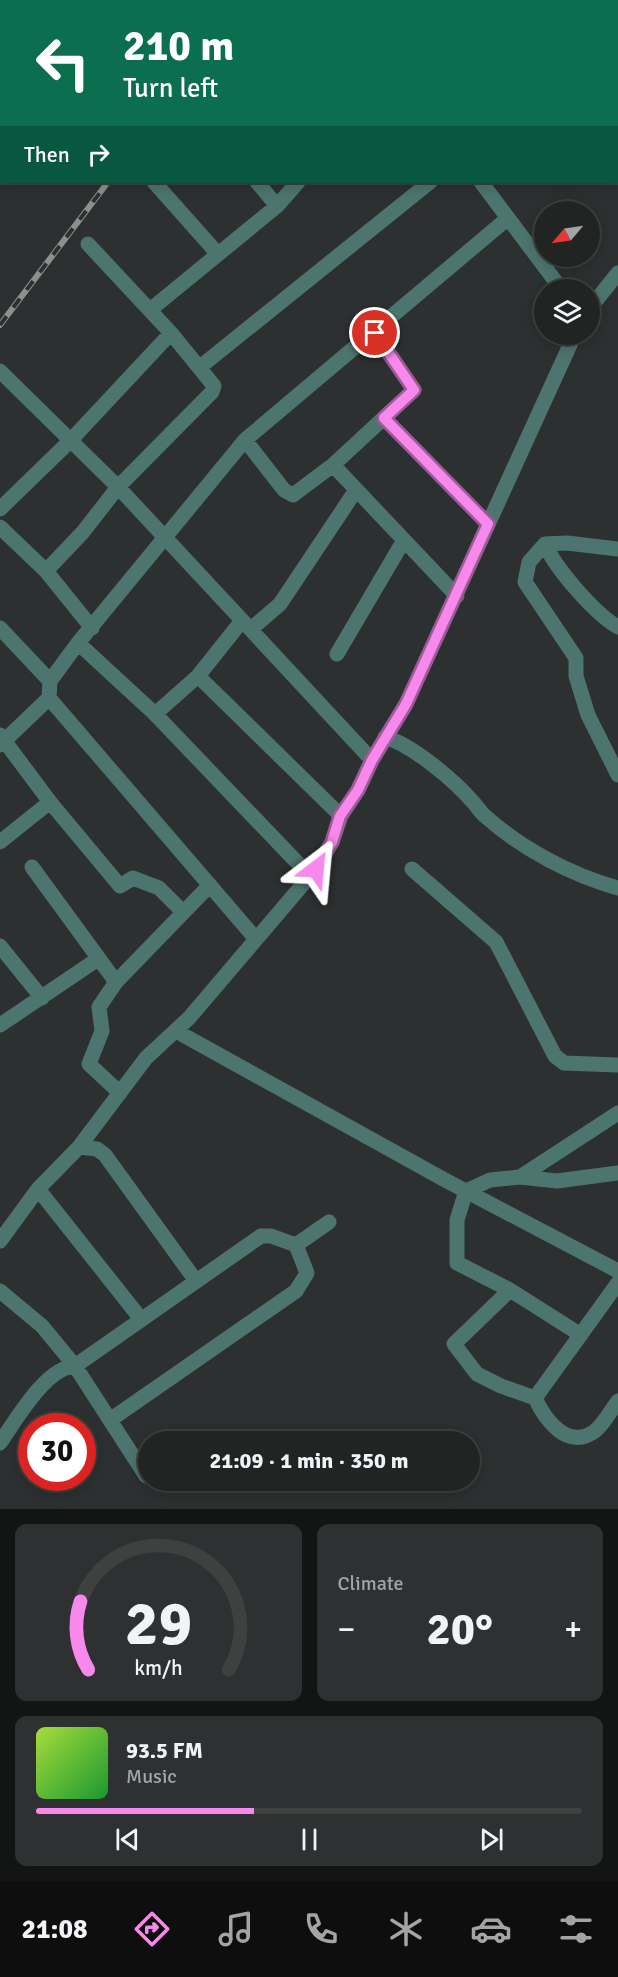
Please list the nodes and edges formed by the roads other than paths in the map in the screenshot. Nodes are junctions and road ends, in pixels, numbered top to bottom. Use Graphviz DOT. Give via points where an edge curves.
graph roads {
  1 [pos="0,152"];
  2 [pos="0,157"];
  3 [pos="155,183"];
  4 [pos="258,183"];
  5 [pos="297,183"];
  6 [pos="429,183"];
  7 [pos="483,183"];
  8 [pos="277,206"];
  9 [pos="508,218"];
  10 [pos="88,244"];
  11 [pos="217,253"];
  12 [pos="618,273"];
  13 [pos="554,279"];
  14 [pos="600,296"];
  15 [pos="150,310"];
  16 [pos="171,333"];
  17 [pos="375,333"];
  18 [pos="569,345"];
  19 [pos="201,367"];
  20 [pos="0,371"];
  21 [pos="384,418"];
  22 [pos="245,440"];
  23 [pos="70,441"];
  24 [pos="333,465"];
  25 [pos="118,488"];
  26 [pos="356,490"];
  27 [pos="0,509"];
  28 [pos="488,524"];
  29 [pos="0,527"];
  30 [pos="166,540"];
  31 [pos="404,540"];
  32 [pos="545,544"];
  33 [pos="618,549"];
  34 [pos="46,571"];
  35 [pos="457,596"];
  36 [pos="246,626"];
  37 [pos="618,627"];
  38 [pos="0,628"];
  39 [pos="92,628"];
  40 [pos="78,644"];
  41 [pos="337,654"];
  42 [pos="198,676"];
  43 [pos="50,681"];
  44 [pos="49,698"];
  45 [pos="155,714"];
  46 [pos="385,737"];
  47 [pos="2,741"];
  48 [pos="372,760"];
  49 [pos="618,775"];
  50 [pos="50,802"];
  51 [pos="340,816"];
  52 [pos="0,842"];
  53 [pos="32,867"];
  54 [pos="412,869"];
  55 [pos="311,877"];
  56 [pos="210,885"];
  57 [pos="618,888"];
  58 [pos="182,911"];
  59 [pos="256,939"];
  60 [pos="0,946"];
  61 [pos="98,959"];
  62 [pos="116,982"];
  63 [pos="42,998"];
  64 [pos="0,1025"];
  65 [pos="176,1031"];
  66 [pos="618,1065"];
  67 [pos="120,1093"];
  68 [pos="618,1113"];
  69 [pos="81,1144"];
  70 [pos="618,1173"];
  71 [pos="520,1178"];
  72 [pos="38,1189"];
  73 [pos="466,1191"];
  74 [pos="329,1222"];
  75 [pos="0,1241"];
  76 [pos="296,1245"];
  77 [pos="618,1271"];
  78 [pos="196,1281"];
  79 [pos="618,1283"];
  80 [pos="510,1290"];
  81 [pos="0,1291"];
  82 [pos="141,1319"];
  83 [pos="581,1335"];
  84 [pos="75,1366"];
  85 [pos="535,1398"];
  86 [pos="618,1401"];
  87 [pos="110,1420"];
  88 [pos="0,1443"];
  89 [pos="138,1464"];
  1 -- 2 [label="street"];
  3 -- 11 [label="street"];
  4 -- 8 [label="street"];
  5 -- 8 [label="street"];
  6 -- 19 [label="street"];
  7 -- 9 [label="street"];
  8 -- 11 [label="street"];
  9 -- 13 [label="street"];
  9 -- 17 [label="street"];
  10 -- 15 [label="street"];
  11 -- 15 [label="street"];
  12 -- 14 [label="street"];
  15 -- 16 [label="street"];
  16 -- 19 [label="street"];
  16 -- 23 [label="street"];
  17 -- 21 [label="street" via="414,390"];
  17 -- 22 [label="street"];
  18 -- 28 [label="street"];
  19 -- 25 [label="street" via="214,386 212,392"];
  20 -- 23 [label="street"];
  21 -- 24 [label="street"];
  21 -- 28 [label="street"];
  22 -- 24 [label="street" via="284,490 293,495"];
  22 -- 30 [label="street"];
  23 -- 25 [label="street"];
  23 -- 27 [label="street"];
  24 -- 26 [label="street"];
  25 -- 30 [label="street"];
  25 -- 34 [label="street"];
  26 -- 31 [label="street"];
  26 -- 36 [label="street" via="280,604"];
  28 -- 35 [label="street"];
  29 -- 34 [label="street"];
  30 -- 36 [label="street"];
  30 -- 39 [label="street"];
  31 -- 35 [label="street"];
  31 -- 41 [label="street"];
  32 -- 33 [label="street"];
  32 -- 37 [label="street" via="560,569"];
  32 -- 49 [label="street" via="529,562 525,582 576,658 576,676 588,715"];
  34 -- 39 [label="street"];
  35 -- 46 [label="street" via="406,704"];
  36 -- 42 [label="street"];
  36 -- 48 [label="street"];
  38 -- 43 [label="street"];
  39 -- 40 [label="street"];
  40 -- 43 [label="street"];
  40 -- 45 [label="street"];
  42 -- 45 [label="street"];
  42 -- 51 [label="street"];
  43 -- 44 [label="street"];
  44 -- 47 [label="street"];
  44 -- 56 [label="street"];
  45 -- 55 [label="street"];
  46 -- 48 [label="street"];
  46 -- 57 [label="street" via="435,768 484,816 548,860"];
  47 -- 50 [label="street"];
  48 -- 51 [label="street"];
  50 -- 52 [label="street"];
  50 -- 58 [label="street" via="120,886 134,878 159,888"];
  51 -- 55 [label="street" via="332,842"];
  53 -- 61 [label="street"];
  54 -- 66 [label="street" via="496,942 555,1056 564,1063"];
  55 -- 59 [label="street"];
  56 -- 58 [label="street"];
  56 -- 59 [label="street"];
  58 -- 62 [label="street"];
  59 -- 65 [label="street"];
  60 -- 63 [label="street"];
  61 -- 62 [label="street"];
  61 -- 63 [label="street"];
  62 -- 67 [label="street" via="99,1007 102,1030 89,1064"];
  63 -- 64 [label="street"];
  65 -- 67 [label="street" via="146,1058"];
  65 -- 73 [label="street"];
  67 -- 69 [label="street"];
  68 -- 71 [label="street"];
  69 -- 72 [label="street"];
  69 -- 78 [label="street" via="105,1155"];
  70 -- 71 [label="street" via="557,1181"];
  71 -- 73 [label="street" via="490,1180"];
  72 -- 75 [label="street"];
  72 -- 82 [label="street"];
  73 -- 77 [label="street"];
  73 -- 80 [label="street" via="457,1220 457,1263"];
  74 -- 76 [label="street"];
  76 -- 78 [label="street" via="261,1236"];
  76 -- 87 [label="street" via="307,1273 296,1291"];
  78 -- 82 [label="street"];
  79 -- 83 [label="street"];
  80 -- 83 [label="street"];
  80 -- 85 [label="street" via="454,1344 477,1374"];
  81 -- 84 [label="street" via="42,1326"];
  82 -- 84 [label="street"];
  83 -- 85 [label="street"];
  84 -- 87 [label="street"];
  84 -- 88 [label="street" via="58,1369"];
  85 -- 86 [label="street" via="553,1428 572,1436 596,1431"];
  87 -- 89 [label="street"];
}
